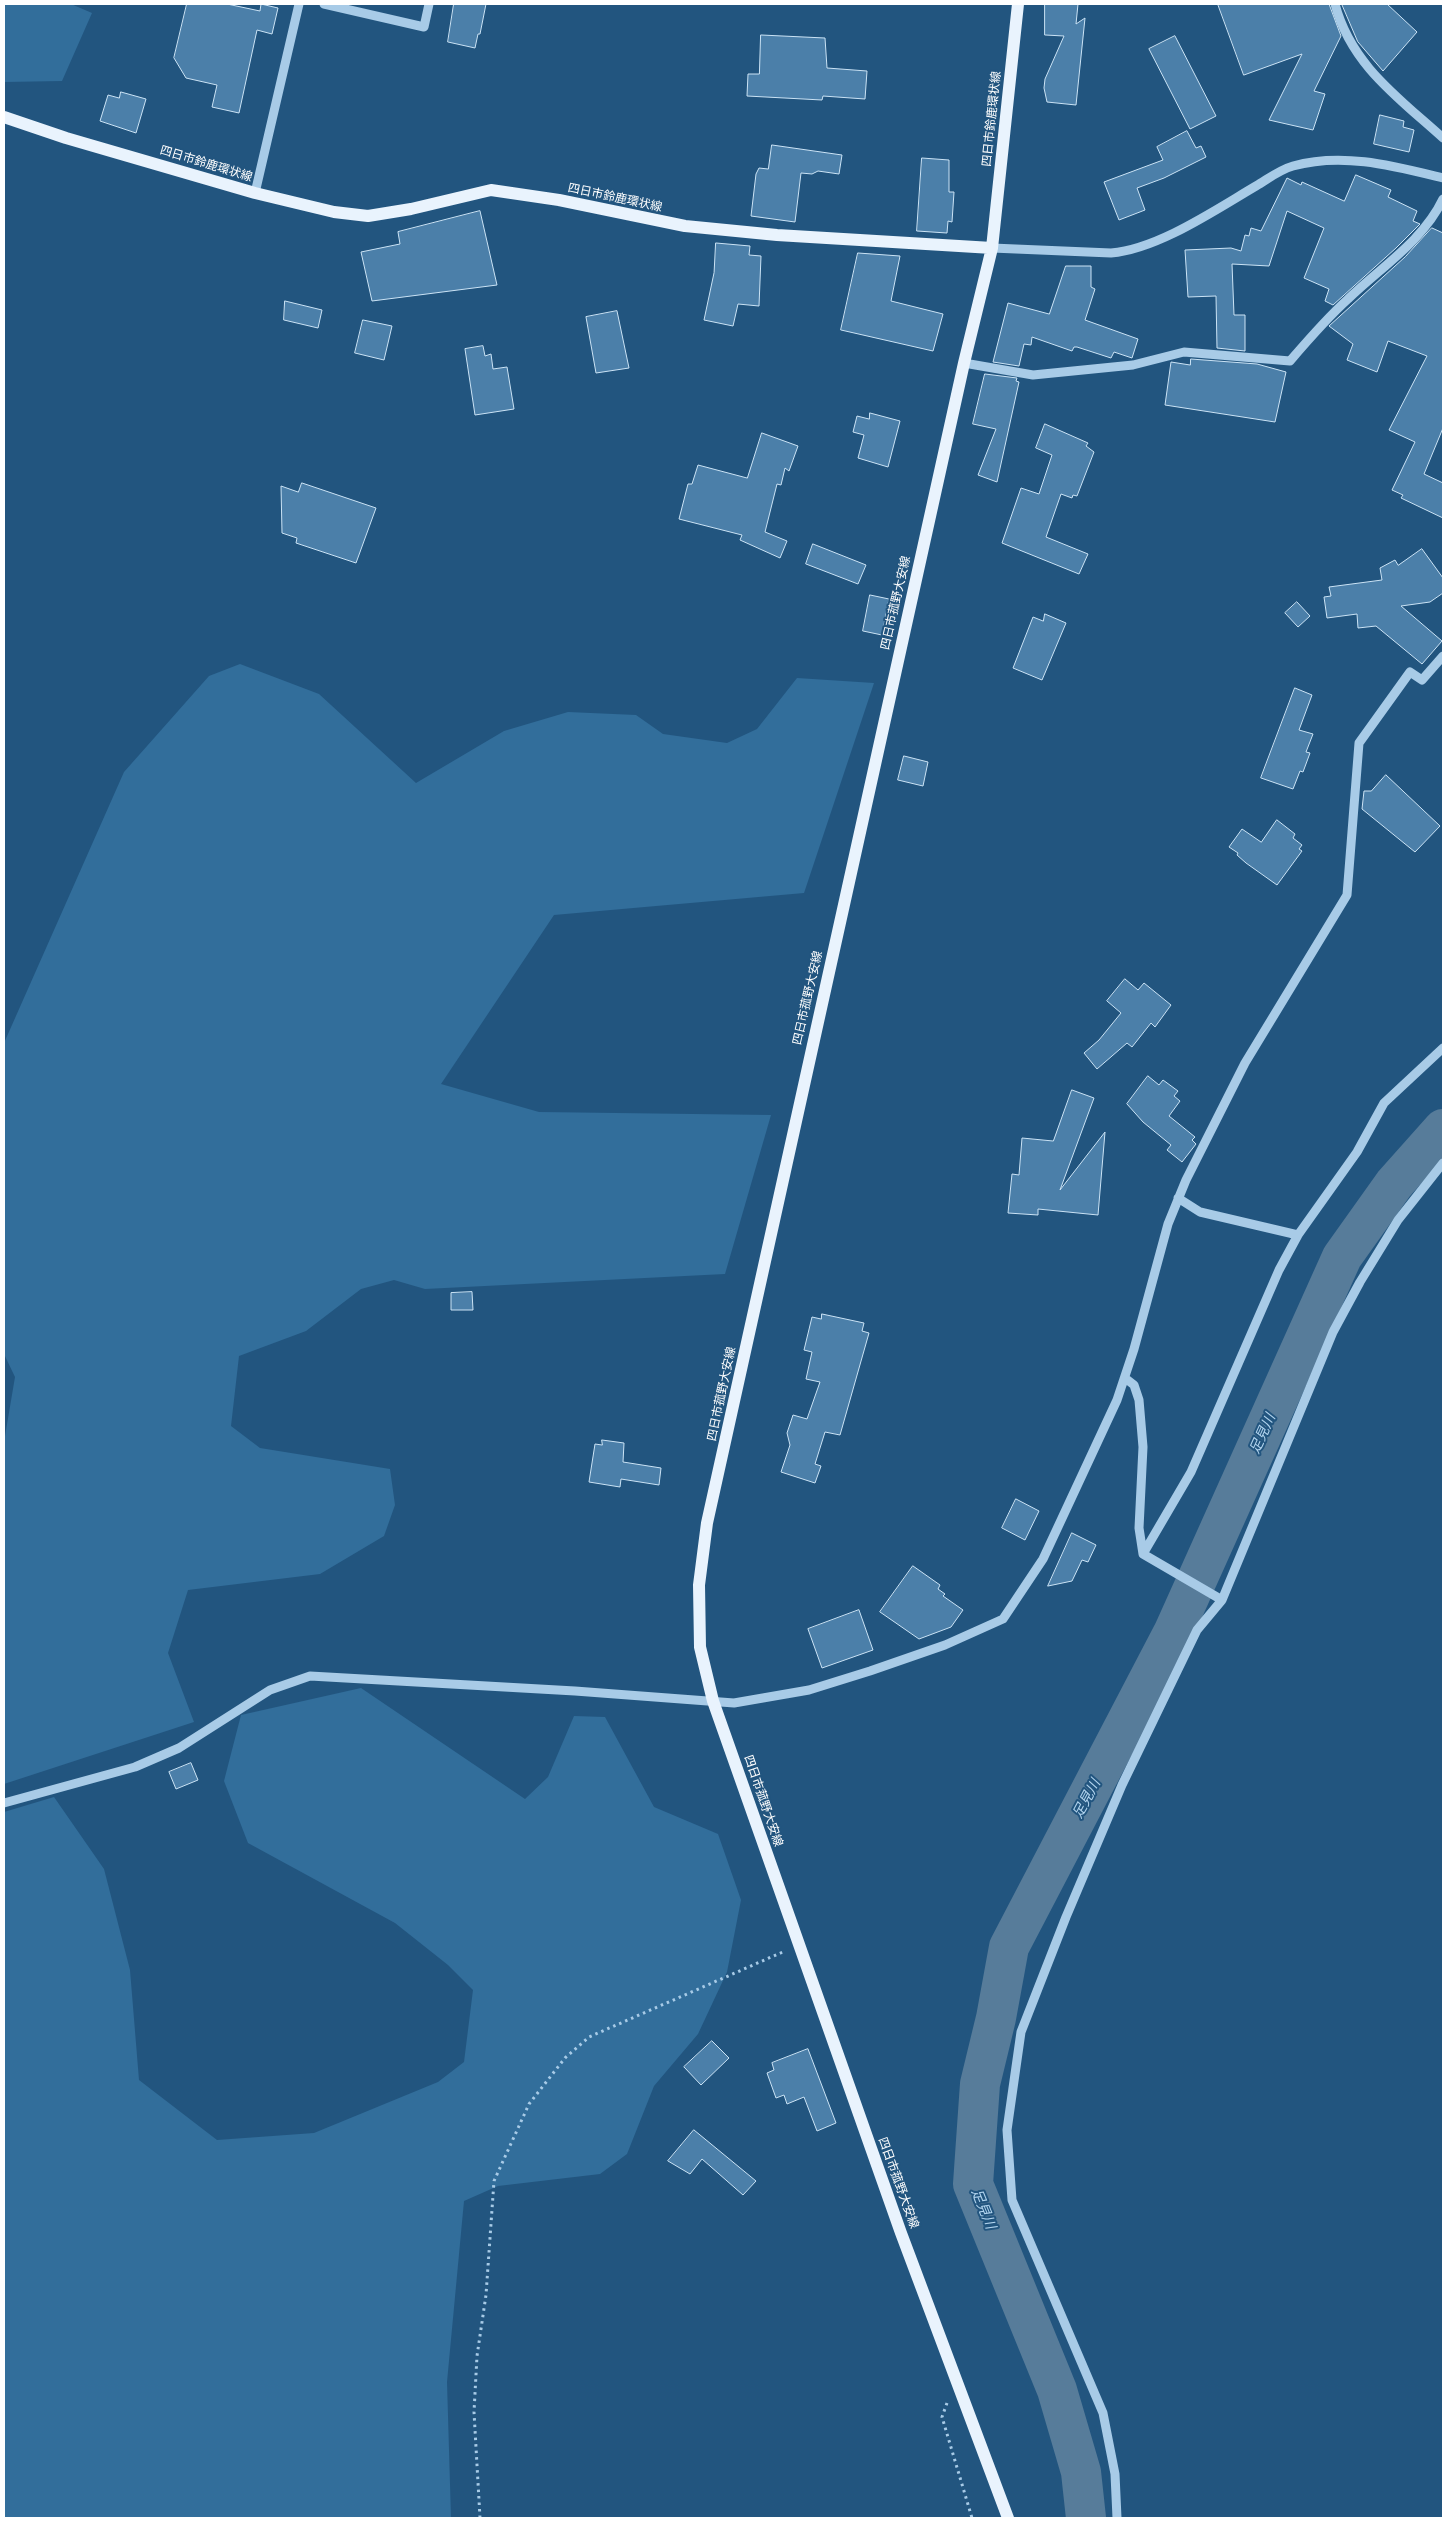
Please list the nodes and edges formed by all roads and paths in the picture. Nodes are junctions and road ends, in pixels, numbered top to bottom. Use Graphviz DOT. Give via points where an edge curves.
graph roads {
  1 [pos="300,4"];
  2 [pos="324,4"];
  3 [pos="429,4"];
  4 [pos="1018,4"];
  5 [pos="1335,4"];
  6 [pos="4,117"];
  7 [pos="1443,138"];
  8 [pos="1443,178"];
  9 [pos="255,193"];
  10 [pos="1443,198"];
  11 [pos="992,248"];
  12 [pos="964,363"];
  13 [pos="1443,656"];
  14 [pos="1443,1048"];
  15 [pos="1443,1163"];
  16 [pos="1178,1198"];
  17 [pos="1298,1235"];
  18 [pos="1125,1378"];
  19 [pos="1143,1554"];
  20 [pos="1222,1600"];
  21 [pos="713,1701"];
  22 [pos="4,1803"];
  23 [pos="799,1945"];
  24 [pos="955,2376"];
  25 [pos="480,2518"];
  26 [pos="972,2518"];
  27 [pos="1008,2518"];
  28 [pos="1117,2518"];
  1 -- 9 [label="street"];
  2 -- 3 [label="street" via="424,27"];
  4 -- 11 [label="main road, 四日市鈴鹿環状線"];
  5 -- 7 [label="street" via="1343,31 1371,73"];
  6 -- 9 [label="main road, 四日市鈴鹿環状線"];
  8 -- 11 [label="street" via="1352,160 1309,162 1277,172 1165,237 1126,252"];
  9 -- 11 [label="main road, 四日市鈴鹿環状線" via="334,212 368,216 491,190 551,198 685,226"];
  10 -- 12 [label="street" via="1435,215 1412,242 1348,298 1290,361 1184,352 1134,365 1033,375"];
  11 -- 12 [label="main road, 四日市菰野大安線"];
  12 -- 21 [label="main road, 四日市菰野大安線" via="707,1522 699,1585 700,1647"];
  13 -- 16 [label="street" via="1422,680 1410,672 1359,743 1347,895 1245,1064"];
  14 -- 17 [label="street" via="1384,1103 1357,1152"];
  15 -- 20 [label="street" via="1398,1220 1333,1332"];
  16 -- 17 [label="street" via="1200,1212"];
  16 -- 18 [label="street"];
  17 -- 19 [label="street" via="1279,1270 1191,1472"];
  18 -- 19 [label="street" via="1134,1385 1139,1400 1144,1447 1139,1528"];
  18 -- 21 [label="street" via="1054,1536 1003,1619 945,1646 809,1690 734,1703"];
  19 -- 20 [label="street"];
  20 -- 28 [label="street" via="1197,1630 1122,1785 1063,1926 1020,2032 1007,2130 1012,2200 1103,2413 1115,2474"];
  21 -- 22 [label="street" via="310,1676 270,1690 179,1748 135,1767"];
  21 -- 23 [label="main road, 四日市菰野大安線"];
  23 -- 24 [label="main road, 四日市菰野大安線"];
  23 -- 25 [label="path" via="589,2037 564,2058 529,2104 494,2180 474,2412"];
  24 -- 26 [label="path" via="942,2417"];
  24 -- 27 [label="main road, 四日市菰野大安線"];
}
